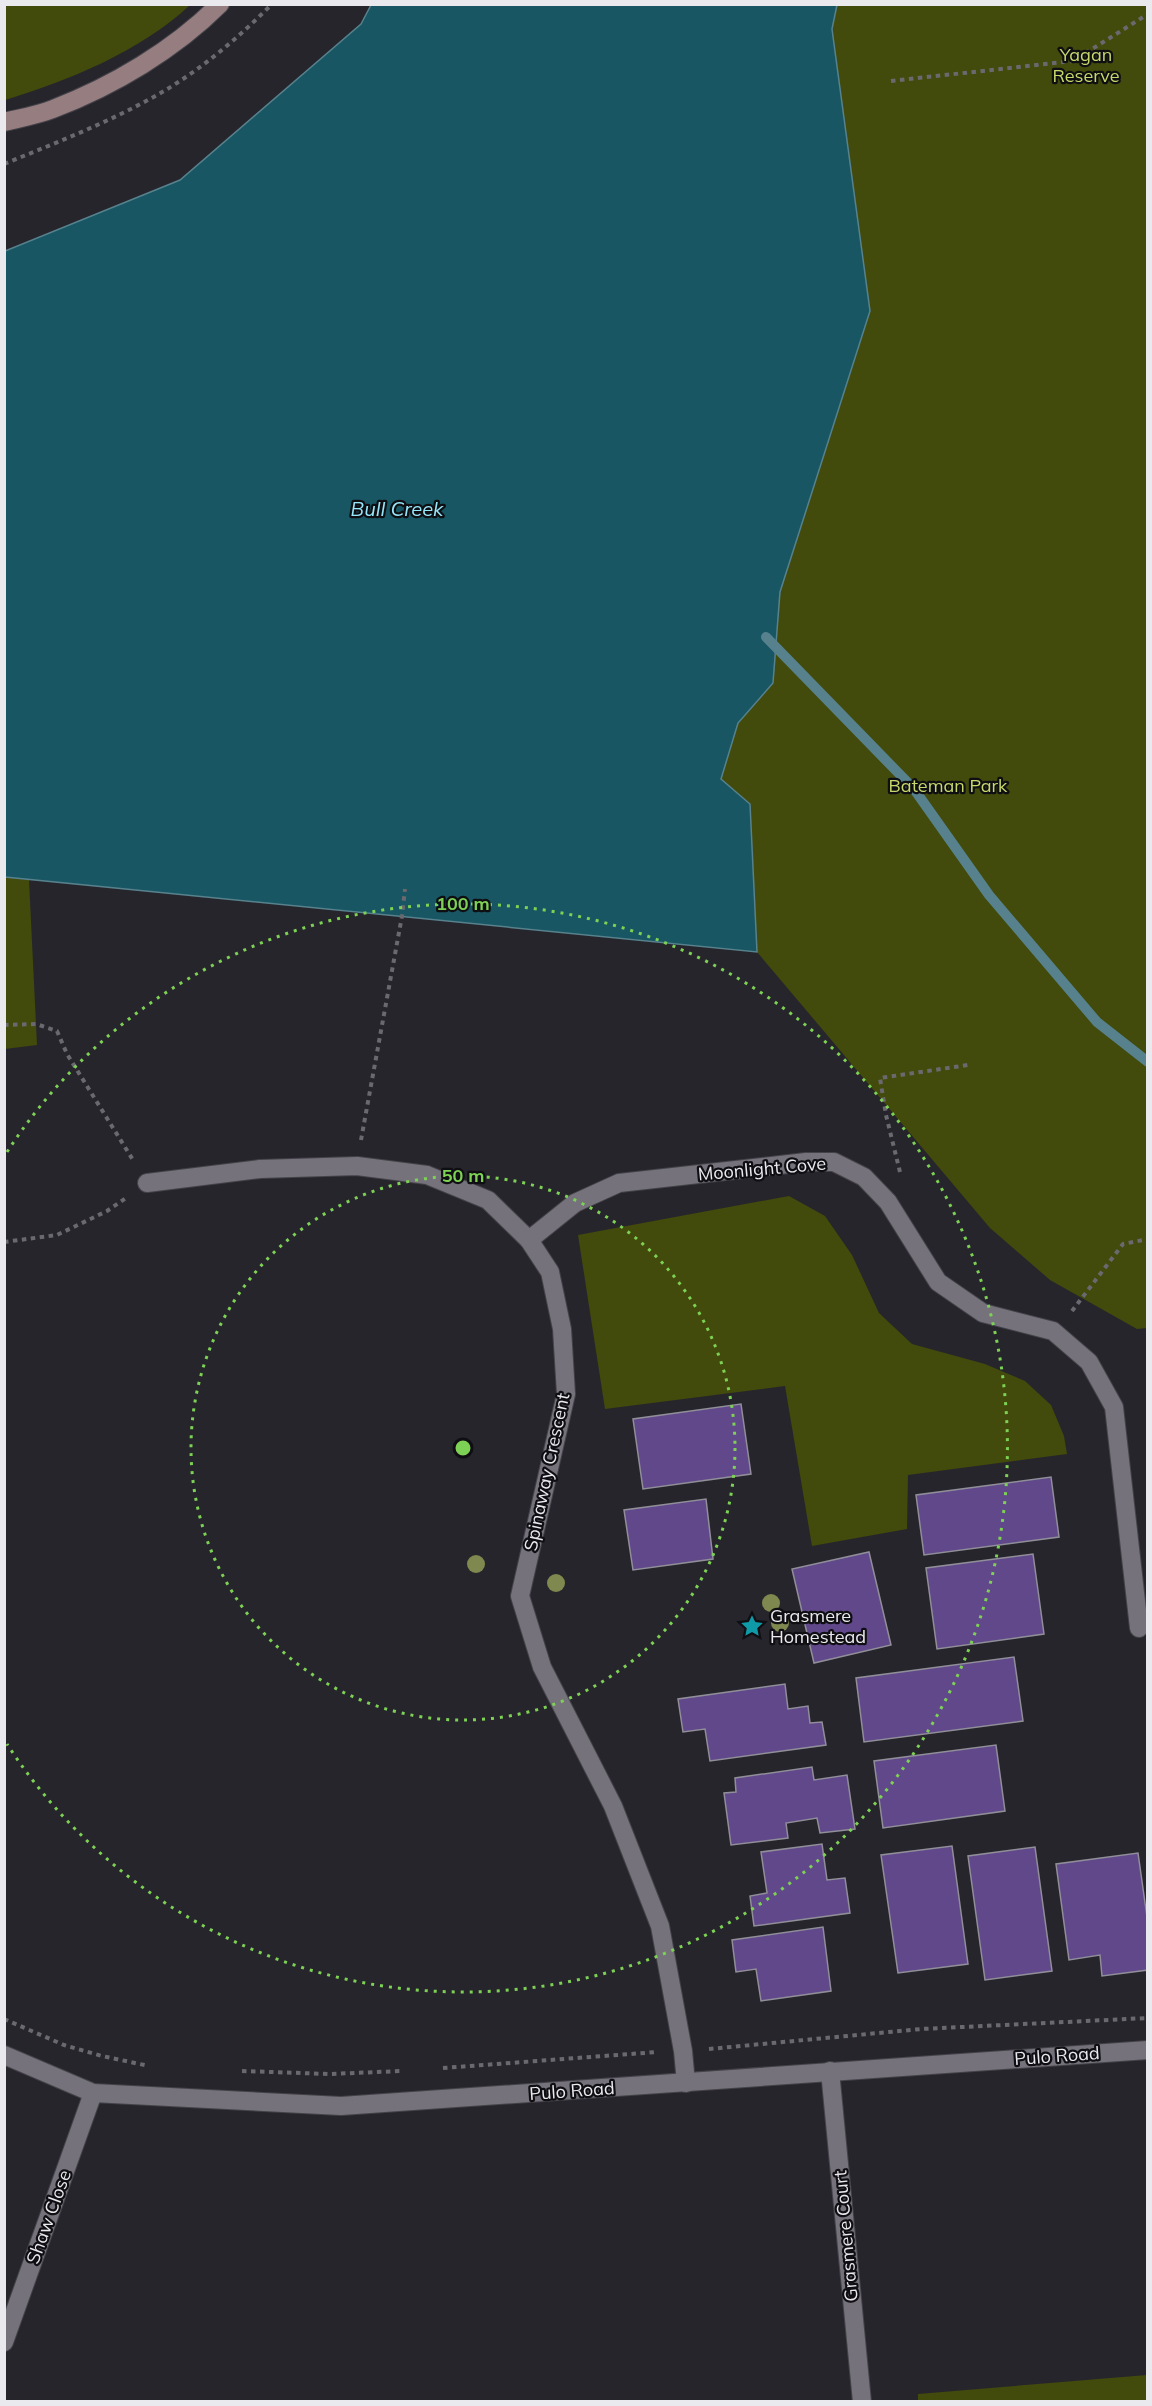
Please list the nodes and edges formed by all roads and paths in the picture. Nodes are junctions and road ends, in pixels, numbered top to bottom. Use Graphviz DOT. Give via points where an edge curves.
graph roads {
  1 [pos="219,4"];
  2 [pos="1148,14"];
  3 [pos="891,81"];
  4 [pos="4,122"];
  5 [pos="405,889"];
  6 [pos="4,1025"];
  7 [pos="968,1065"];
  8 [pos="357,1167"];
  9 [pos="147,1183"];
  10 [pos="888,1202"];
  11 [pos="1148,1239"];
  12 [pos="529,1240"];
  13 [pos="4,1242"];
  14 [pos="1063,1305"];
  15 [pos="1074,1309"];
  16 [pos="1053,1331"];
  17 [pos="1139,1628"];
  18 [pos="1148,2018"];
  19 [pos="4,2019"];
  20 [pos="1148,2050"];
  21 [pos="682,2051"];
  22 [pos="4,2055"];
  23 [pos="160,2068"];
  24 [pos="438,2068"];
  25 [pos="240,2071"];
  26 [pos="404,2071"];
  27 [pos="830,2071"];
  28 [pos="686,2083"];
  29 [pos="93,2093"];
  30 [pos="4,2342"];
  31 [pos="862,2402"];
  1 -- 4 [label="street" via="201,22 130,73 53,109"];
  2 -- 3 [label="path" via="1073,61"];
  5 -- 8 [label="path"];
  6 -- 9 [label="path" via="36,1024 57,1031 67,1054"];
  7 -- 10 [label="path" via="880,1078 903,1184"];
  8 -- 9 [label="street, Spinaway Crescent" via="260,1169"];
  8 -- 12 [label="street, Spinaway Crescent" via="427,1175 488,1200"];
  9 -- 13 [label="path" via="107,1211 57,1235"];
  10 -- 12 [label="street, Moonlight Cove" via="864,1177 834,1162 795,1163 619,1183 575,1203"];
  10 -- 16 [label="street, Moonlight Cove" via="938,1282 982,1313"];
  11 -- 15 [label="path" via="1123,1244"];
  12 -- 21 [label="street, Spinaway Crescent" via="550,1272 562,1329 566,1394 520,1596 542,1667 613,1806 660,1926"];
  14 -- 15 [label="path"];
  15 -- 16 [label="path"];
  16 -- 17 [label="street, Moonlight Cove" via="1089,1362 1114,1407"];
  18 -- 21 [label="path" via="921,2029"];
  19 -- 23 [label="path" via="64,2045"];
  20 -- 27 [label="street, Pulo Road"];
  21 -- 24 [label="path"];
  21 -- 28 [label="street, Spinaway Crescent"];
  22 -- 29 [label="street, Pulo Road"];
  25 -- 26 [label="path"];
  27 -- 28 [label="street, Pulo Road"];
  27 -- 31 [label="street, Grasmere Court"];
  28 -- 29 [label="street, Pulo Road" via="341,2106"];
  29 -- 30 [label="street, Shaw Close"];
}
